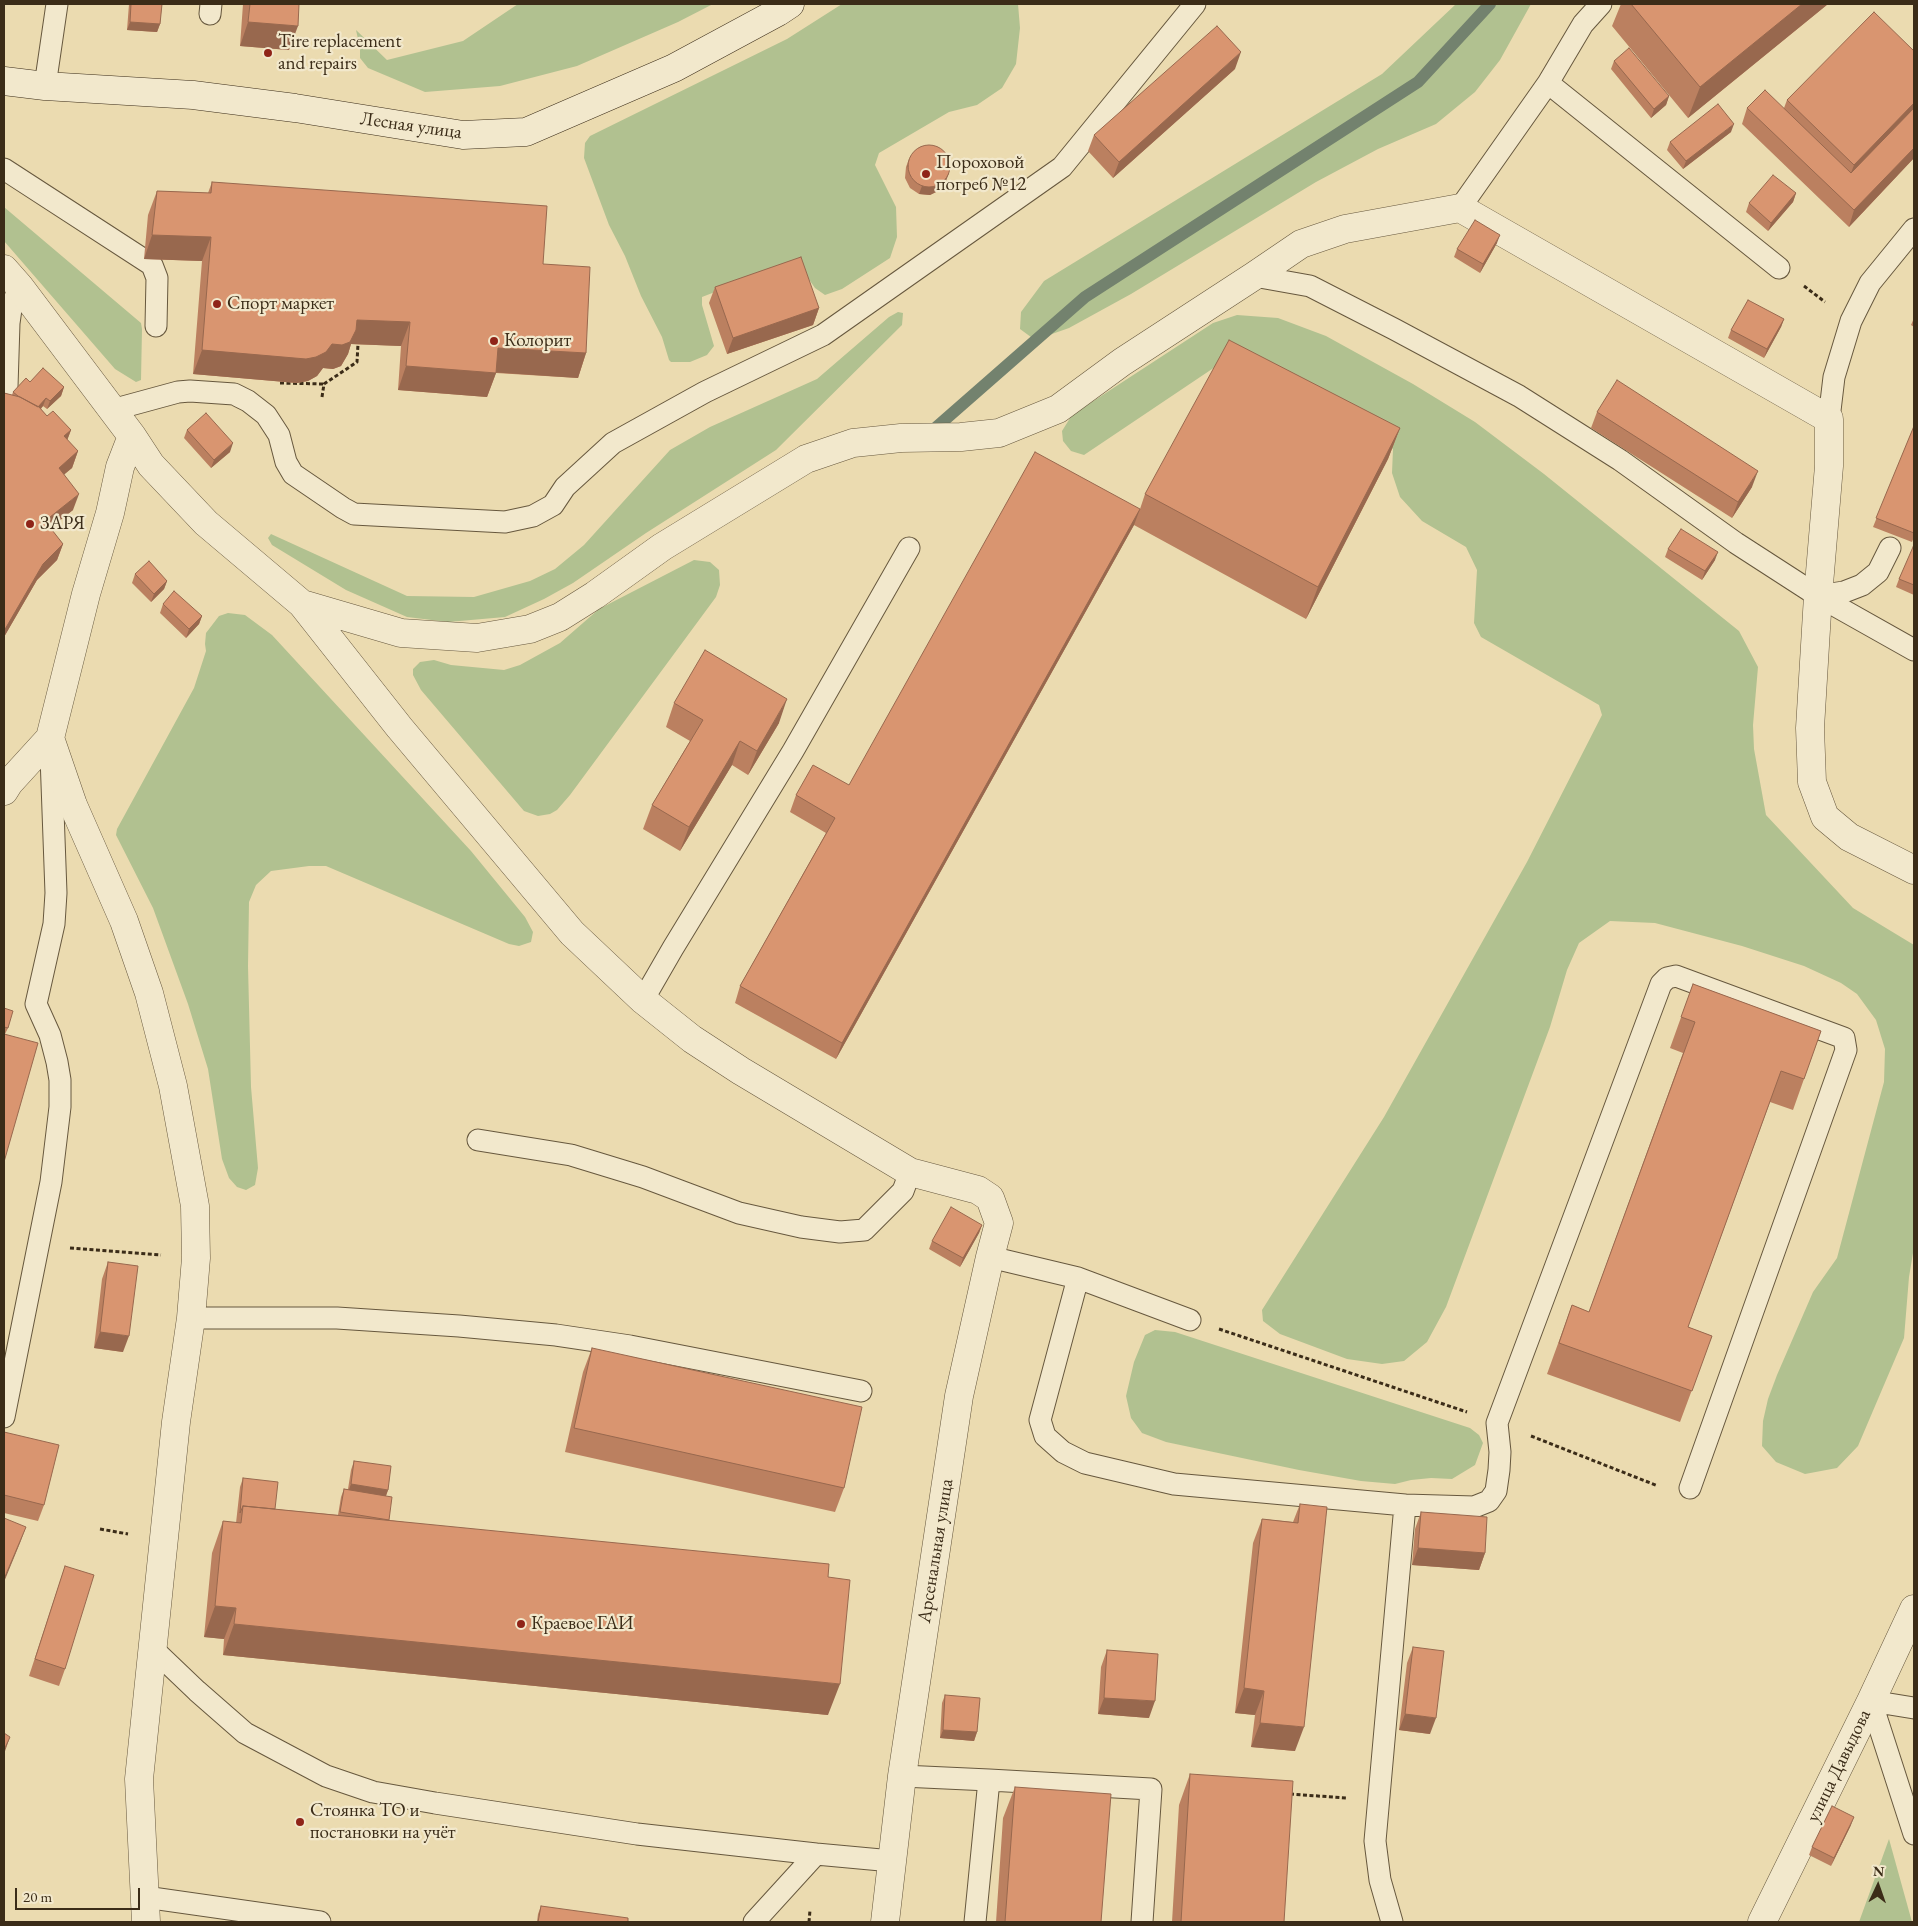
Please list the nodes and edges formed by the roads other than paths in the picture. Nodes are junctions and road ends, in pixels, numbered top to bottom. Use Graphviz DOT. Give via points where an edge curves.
graph roads {
  1 [pos="57,4"];
  2 [pos="790,4"];
  3 [pos="1195,4"];
  4 [pos="1601,4"];
  5 [pos="4,80"];
  6 [pos="1548,83"];
  7 [pos="45,86"];
  8 [pos="4,169"];
  9 [pos="1460,208"];
  10 [pos="1914,229"];
  11 [pos="1779,268"];
  12 [pos="1254,276"];
  13 [pos="11,278"];
  14 [pos="156,326"];
  15 [pos="7,387"];
  16 [pos="112,410"];
  17 [pos="1829,419"];
  18 [pos="132,436"];
  19 [pos="909,548"];
  20 [pos="1890,548"];
  21 [pos="1818,596"];
  22 [pos="302,604"];
  23 [pos="1914,650"];
  24 [pos="50,738"];
  25 [pos="4,791"];
  26 [pos="1914,870"];
  27 [pos="643,1000"];
  28 [pos="478,1140"];
  29 [pos="910,1172"];
  30 [pos="990,1257"];
  31 [pos="1078,1278"];
  32 [pos="191,1318"];
  33 [pos="1190,1320"];
  34 [pos="861,1391"];
  35 [pos="4,1416"];
  36 [pos="1690,1488"];
  37 [pos="1405,1505"];
  38 [pos="1914,1609"];
  39 [pos="153,1649"];
  40 [pos="1871,1701"];
  41 [pos="1914,1708"];
  42 [pos="902,1776"];
  43 [pos="989,1780"];
  44 [pos="1914,1834"];
  45 [pos="816,1854"];
  46 [pos="892,1861"];
  47 [pos="146,1910"];
  48 [pos="320,1922"];
  49 [pos="754,1922"];
  50 [pos="884,1922"];
  51 [pos="975,1922"];
  52 [pos="1142,1922"];
  53 [pos="1392,1922"];
  54 [pos="1762,1922"];
  1 -- 7 [label="lane"];
  2 -- 7 [label="street, Лесная улица" via="674,68 526,132 463,135 193,95"];
  3 -- 16 [label="lane" via="1062,167 823,336 704,392 613,443 565,487 553,506 533,516 505,522 354,514 293,474 286,462 279,435 266,415 248,400 234,394 190,390"];
  4 -- 6 [label="lane" via="1582,24"];
  5 -- 7 [label="street, Лесная улица"];
  6 -- 9 [label="lane"];
  6 -- 11 [label="lane"];
  8 -- 14 [label="lane" via="152,265 157,278"];
  9 -- 12 [label="street" via="1345,230 1300,244"];
  9 -- 17 [label="street"];
  10 -- 17 [label="lane" via="1870,283 1851,321 1834,377"];
  12 -- 21 [label="lane" via="1310,286 1519,396 1620,460 1736,543"];
  12 -- 22 [label="street" via="1122,362 1058,409 999,433 853,443 806,459 662,547 560,617 530,629 477,638 401,633"];
  13 -- 15 [label="lane"];
  13 -- 16 [label="street"];
  16 -- 18 [label="street"];
  17 -- 21 [label="street" via="1829,466"];
  18 -- 22 [label="street" via="151,465 206,523"];
  18 -- 24 [label="street" via="120,468"];
  19 -- 27 [label="lane" via="793,752"];
  20 -- 21 [label="lane" via="1878,572 1862,585"];
  21 -- 23 [label="lane"];
  21 -- 26 [label="street" via="1810,728 1812,782 1825,817 1849,837"];
  22 -- 27 [label="street" via="399,727 572,933"];
  24 -- 25 [label="street"];
  24 -- 32 [label="street" via="73,805 124,921 149,993 174,1086 195,1206 196,1258"];
  24 -- 35 [label="lane" via="56,894 54,924 36,1004 50,1035 57,1062 60,1107 52,1182"];
  27 -- 29 [label="street" via="692,1039 741,1071"];
  28 -- 29 [label="lane" via="571,1155 739,1213 840,1232 864,1230 903,1191"];
  29 -- 30 [label="street, Арсенальная улица" via="978,1190 990,1198 999,1223"];
  30 -- 31 [label="lane"];
  30 -- 42 [label="street, Арсенальная улица" via="959,1396"];
  31 -- 33 [label="lane"];
  31 -- 37 [label="lane" via="1040,1420 1045,1436 1063,1452 1085,1463 1174,1484"];
  32 -- 34 [label="lane" via="337,1318 556,1335 630,1346"];
  32 -- 39 [label="street" via="176,1422"];
  36 -- 37 [label="lane" via="1846,1050 1844,1038 1676,976 1661,984 1497,1423 1499,1470 1496,1491 1489,1502 1474,1507"];
  37 -- 53 [label="lane" via="1376,1841 1380,1880"];
  38 -- 40 [label="street, улица Давыдова"];
  39 -- 45 [label="lane" via="245,1733 326,1776 373,1792 637,1834"];
  39 -- 47 [label="street" via="139,1779"];
  40 -- 41 [label="lane"];
  40 -- 44 [label="lane"];
  40 -- 54 [label="street, улица Давыдова"];
  42 -- 43 [label="lane"];
  42 -- 46 [label="street, Арсенальная улица"];
  43 -- 51 [label="lane"];
  43 -- 52 [label="lane" via="1152,1789"];
  45 -- 46 [label="lane"];
  45 -- 49 [label="lane"];
  46 -- 50 [label="street, Арсенальная улица"];
  47 -- 48 [label="lane"];
}
